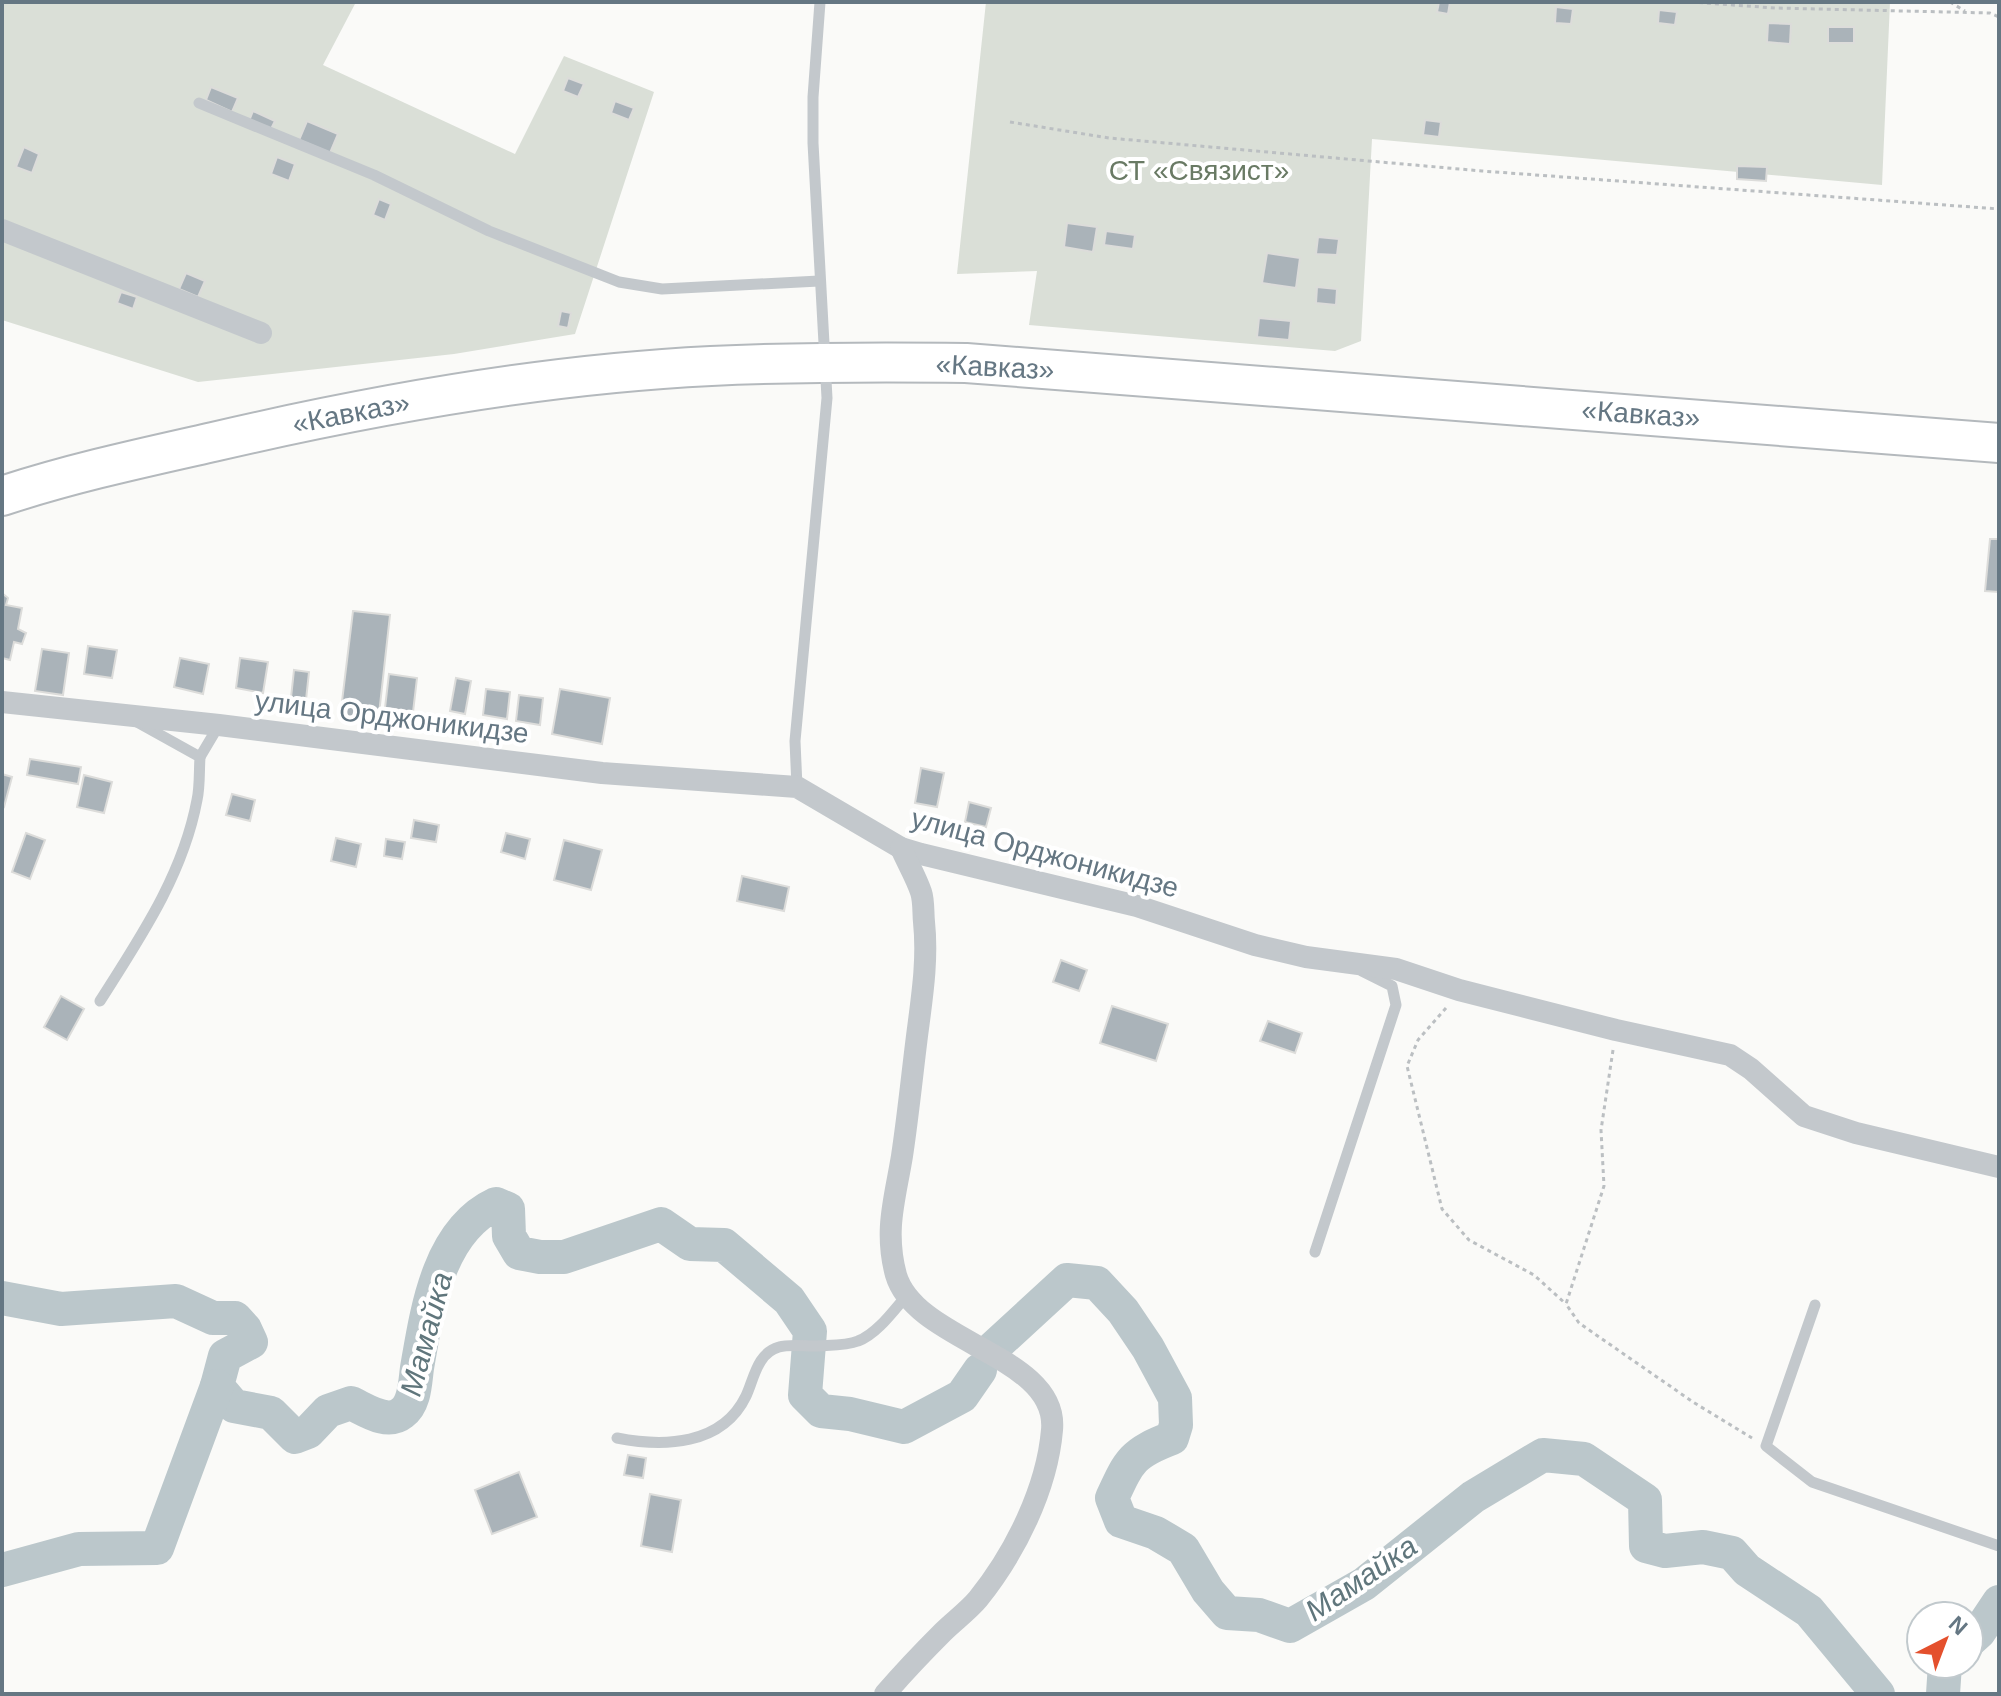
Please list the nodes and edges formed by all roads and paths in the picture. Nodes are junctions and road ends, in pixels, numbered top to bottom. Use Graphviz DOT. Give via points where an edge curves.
graph roads {
  1 [pos="820,2"];
  2 [pos="1691,2"];
  3 [pos="1950,2"];
  4 [pos="1968,13"];
  5 [pos="1999,17"];
  6 [pos="199,103"];
  7 [pos="1010,122"];
  8 [pos="1999,209"];
  9 [pos="2,230"];
  10 [pos="819,281"];
  11 [pos="261,333"];
  12 [pos="825,362"];
  13 [pos="1999,443"];
  14 [pos="2,496"];
  15 [pos="2,702"];
  16 [pos="129,717"];
  17 [pos="219,725"];
  18 [pos="200,757"];
  19 [pos="797,787"];
  20 [pos="901,848"];
  21 [pos="1344,962"];
  22 [pos="1459,990"];
  23 [pos="100,1001"];
  24 [pos="1616,1030"];
  25 [pos="1999,1167"];
  26 [pos="1315,1252"];
  27 [pos="907,1295"];
  28 [pos="1566,1304"];
  29 [pos="1815,1305"];
  30 [pos="617,1438"];
  31 [pos="1766,1446"];
  32 [pos="1999,1546"];
  33 [pos="885,1694"];
  1 -- 10 [label="lane" via="813,143"];
  2 -- 4 [label="path"];
  3 -- 4 [label="path"];
  4 -- 5 [label="path"];
  6 -- 10 [label="lane" via="374,175 489,231 619,282 662,289"];
  7 -- 8 [label="path" via="1140,141"];
  9 -- 11 [label="street"];
  10 -- 12 [label="lane"];
  12 -- 13 [label="highway, «Кавказ»" via="981,364"];
  12 -- 14 [label="highway, «Кавказ»" via="708,366 449,395 283,426 63,476"];
  12 -- 19 [label="lane" via="827,398 795,741"];
  15 -- 16 [label="street, улица Орджоникидзе"];
  16 -- 17 [label="street, улица Орджоникидзе"];
  16 -- 18 [label="lane"];
  17 -- 18 [label="lane"];
  17 -- 19 [label="street, улица Орджоникидзе" via="602,773"];
  18 -- 23 [label="lane" via="198,799 180,861 152,919"];
  19 -- 20 [label="street, улица Орджоникидзе"];
  20 -- 21 [label="street, улица Орджоникидзе" via="1137,906 1255,945"];
  20 -- 27 [label="street" via="921,893 927,955 889,1230 897,1277"];
  21 -- 22 [label="street, улица Орджоникидзе" via="1396,969"];
  21 -- 26 [label="lane" via="1392,986 1396,1005"];
  22 -- 24 [label="street, улица Орджоникидзе"];
  22 -- 28 [label="path" via="1418,1040 1407,1066 1442,1209 1469,1240 1534,1275"];
  24 -- 25 [label="street, улица Орджоникидзе" via="1730,1055 1804,1116"];
  24 -- 28 [label="path" via="1601,1130 1604,1186"];
  27 -- 30 [label="lane" via="859,1341 779,1347 765,1355 745,1399 727,1421 702,1437 649,1445"];
  27 -- 33 [label="street" via="940,1325 1031,1382 1046,1400 1053,1424 1039,1487 1000,1569 976,1602"];
  28 -- 31 [label="path" via="1579,1323"];
  29 -- 31 [label="lane"];
  31 -- 32 [label="lane" via="1812,1482"];
}
